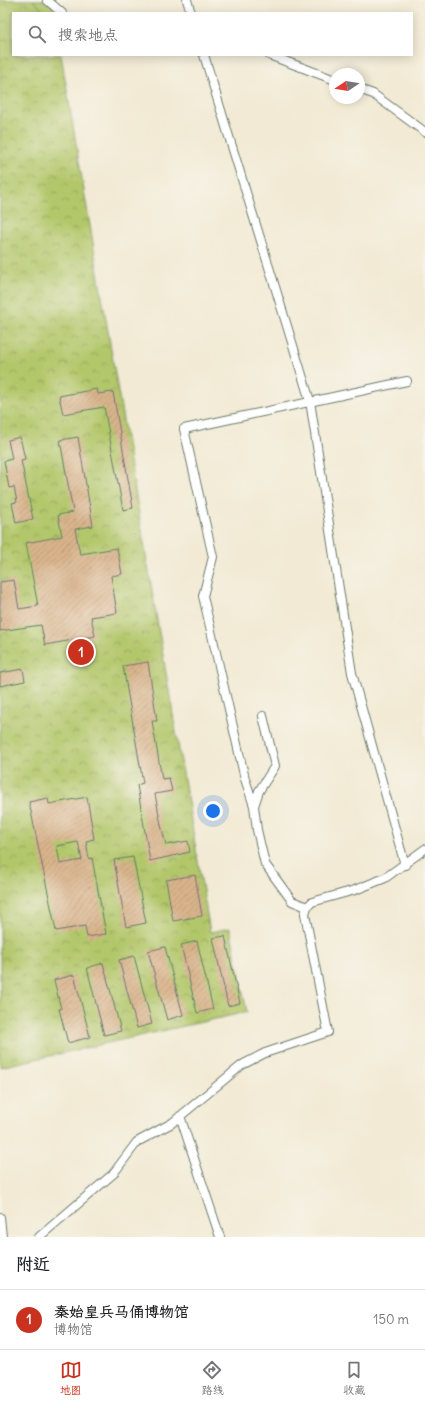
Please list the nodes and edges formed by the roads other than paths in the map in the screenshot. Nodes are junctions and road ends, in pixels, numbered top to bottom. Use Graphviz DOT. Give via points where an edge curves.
graph roads {
  1 [pos="47,0"];
  2 [pos="187,0"];
  3 [pos="61,12"];
  4 [pos="191,12"];
  5 [pos="204,56"];
  6 [pos="272,56"];
  7 [pos="329,78"];
  8 [pos="365,91"];
  9 [pos="425,132"];
  10 [pos="407,381"];
  11 [pos="310,401"];
  12 [pos="263,716"];
  13 [pos="254,806"];
  14 [pos="425,850"];
  15 [pos="405,865"];
  16 [pos="307,908"];
  17 [pos="180,1116"];
  18 [pos="0,1217"];
  19 [pos="2,1237"];
  20 [pos="39,1237"];
  21 [pos="220,1237"];
  1 -- 3 [label="street"];
  2 -- 4 [label="street"];
  5 -- 11 [label="street"];
  6 -- 7 [label="street"];
  8 -- 9 [label="street" via="373,94"];
  10 -- 11 [label="street"];
  11 -- 13 [label="street" via="184,429 213,557 203,596 245,778"];
  11 -- 15 [label="street" via="352,672"];
  12 -- 13 [label="street" via="275,766 259,792"];
  13 -- 16 [label="street" via="265,864 292,901"];
  14 -- 15 [label="street"];
  15 -- 16 [label="street" via="385,878 355,890 312,902"];
  16 -- 17 [label="street" via="328,1032 265,1053 242,1065"];
  17 -- 20 [label="street" via="137,1142 113,1174"];
  17 -- 21 [label="street"];
  18 -- 19 [label="street"];
}
